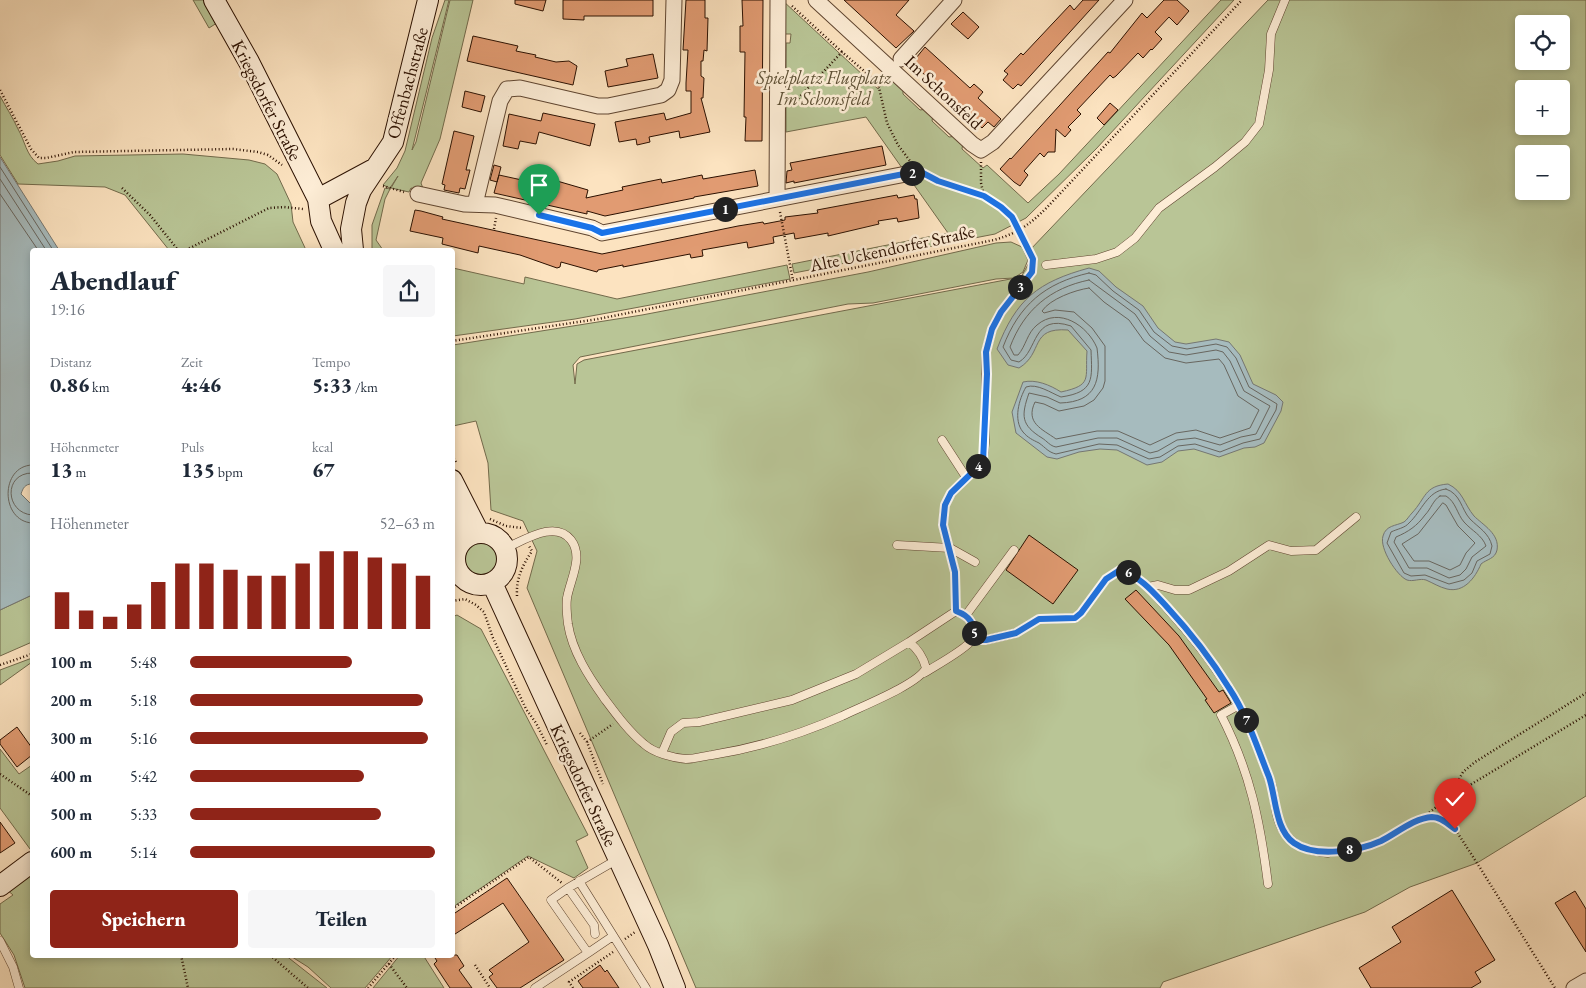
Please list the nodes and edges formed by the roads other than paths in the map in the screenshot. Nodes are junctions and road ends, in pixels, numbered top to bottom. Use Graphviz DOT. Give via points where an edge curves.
graph roads {
  1 [pos="214,0"];
  2 [pos="428,0"];
  3 [pos="674,0"];
  4 [pos="778,0"];
  5 [pos="816,0"];
  6 [pos="954,0"];
  7 [pos="1125,0"];
  8 [pos="1285,0"];
  9 [pos="896,64"];
  10 [pos="379,163"];
  11 [pos="912,173"];
  12 [pos="418,194"];
  13 [pos="777,199"];
  14 [pos="313,203"];
  15 [pos="475,204"];
  16 [pos="333,248"];
  17 [pos="350,248"];
  18 [pos="351,248"];
  19 [pos="1033,259"];
  20 [pos="1046,265"];
  21 [pos="942,440"];
  22 [pos="966,477"];
  23 [pos="455,489"];
  24 [pos="455,517"];
  25 [pos="1356,517"];
  26 [pos="471,536"];
  27 [pos="897,545"];
  28 [pos="506,548"];
  29 [pos="950,548"];
  30 [pos="1014,550"];
  31 [pos="975,562"];
  32 [pos="456,575"];
  33 [pos="492,583"];
  34 [pos="1148,587"];
  35 [pos="956,611"];
  36 [pos="966,615"];
  37 [pos="972,640"];
  38 [pos="909,642"];
  39 [pos="924,673"];
  40 [pos="1238,705"];
  41 [pos="662,753"];
  42 [pos="1328,853"];
  43 [pos="618,859"];
  44 [pos="30,864"];
  45 [pos="579,881"];
  46 [pos="1268,884"];
  47 [pos="0,886"];
  48 [pos="568,888"];
  49 [pos="595,934"];
  50 [pos="613,936"];
  51 [pos="0,941"];
  52 [pos="588,953"];
  53 [pos="1586,981"];
  54 [pos="19,988"];
  55 [pos="535,988"];
  56 [pos="646,988"];
  57 [pos="676,988"];
  58 [pos="1574,988"];
  1 -- 14 [label="main road, Kriegsdorfer Straße" via="249,62"];
  2 -- 10 [label="main road, Offenbachstraße" via="397,129 390,148"];
  3 -- 15 [label="street" via="672,80 668,90 661,95 608,106 520,88 507,90 500,101"];
  4 -- 13 [label="street"];
  5 -- 9 [label="street, Im Schonsfeld"];
  6 -- 9 [label="street"];
  7 -- 9 [label="street, Im Schonsfeld" via="981,150"];
  8 -- 20 [label="lane" via="1270,34 1269,70 1259,124 1245,142 1159,208 1136,238 1117,252 1096,259"];
  10 -- 14 [label="main road, Offenbachstraße"];
  10 -- 18 [label="main road, Offenbachstraße" via="356,203"];
  11 -- 13 [label="street"];
  12 -- 15 [label="street"];
  13 -- 15 [label="street" via="602,233 506,208"];
  14 -- 16 [label="main road, Kriegsdorfer Straße"];
  14 -- 17 [label="main road, Kriegsdorfer Straße" via="333,216"];
  19 -- 22 [label="lane" via="1032,272 992,329 986,352 983,462"];
  21 -- 22 [label="lane"];
  22 -- 29 [label="lane" via="945,505 943,525"];
  23 -- 26 [label="main road"];
  24 -- 26 [label="main road"];
  25 -- 34 [label="lane" via="1316,550 1291,551 1268,545 1229,571 1189,590 1158,585"];
  26 -- 28 [label="main road" via="495,536"];
  26 -- 32 [label="main road" via="455,556"];
  27 -- 29 [label="lane"];
  28 -- 33 [label="main road" via="506,569"];
  28 -- 41 [label="lane" via="551,530 571,540 577,557 567,598 568,626 576,652 587,674 620,719 644,744"];
  29 -- 31 [label="lane"];
  29 -- 35 [label="lane" via="955,572"];
  30 -- 36 [label="lane"];
  32 -- 33 [label="main road" via="474,584"];
  33 -- 43 [label="main road, Kriegsdorfer Straße"];
  34 -- 37 [label="lane" via="1120,570 1106,579 1075,618 1039,619 1016,633"];
  34 -- 40 [label="lane" via="1193,636"];
  35 -- 36 [label="lane"];
  35 -- 38 [label="lane"];
  36 -- 37 [label="lane" via="972,621"];
  37 -- 39 [label="lane"];
  38 -- 39 [label="lane" via="918,649 925,662"];
  38 -- 41 [label="lane" via="856,674 792,700 683,723 671,732"];
  39 -- 41 [label="lane" via="874,701 790,736 733,752 687,759"];
  40 -- 42 [label="lane" via="1256,742 1282,829 1293,843 1311,851"];
  40 -- 46 [label="lane" via="1221,715 1235,742 1258,812"];
  43 -- 45 [label="lane"];
  43 -- 57 [label="main road, Kriegsdorfer Straße"];
  44 -- 47 [label="main road"];
  45 -- 48 [label="lane"];
  45 -- 50 [label="lane"];
  48 -- 49 [label="lane" via="594,925"];
  48 -- 52 [label="lane" via="551,900"];
  50 -- 52 [label="lane"];
  50 -- 56 [label="lane"];
  51 -- 54 [label="lane"];
  52 -- 55 [label="lane"];
  53 -- 58 [label="street"];
}
